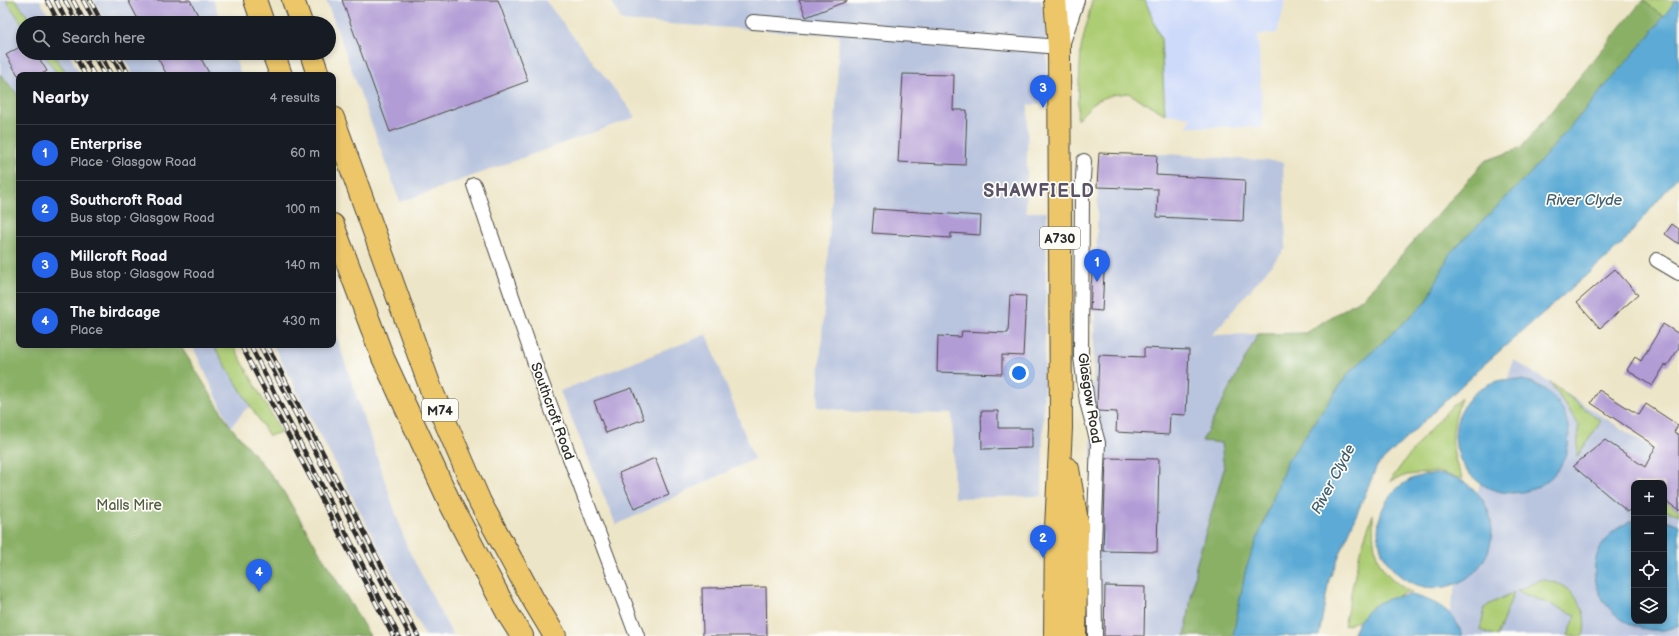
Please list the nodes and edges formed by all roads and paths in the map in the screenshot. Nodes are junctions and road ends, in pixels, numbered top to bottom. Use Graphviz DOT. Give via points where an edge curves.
graph roads {
  1 [pos="256,0"];
  2 [pos="293,0"];
  3 [pos="1055,0"];
  4 [pos="1075,0"];
  5 [pos="261,16"];
  6 [pos="299,16"];
  7 [pos="753,22"];
  8 [pos="1060,47"];
  9 [pos="276,60"];
  10 [pos="313,60"];
  11 [pos="280,72"];
  12 [pos="317,72"];
  13 [pos="336,126"];
  14 [pos="1084,161"];
  15 [pos="474,185"];
  16 [pos="336,233"];
  17 [pos="1657,260"];
  18 [pos="1679,273"];
  19 [pos="1062,428"];
  20 [pos="522,636"];
  21 [pos="555,636"];
  22 [pos="637,636"];
  23 [pos="1055,636"];
  24 [pos="1075,636"];
  25 [pos="1095,636"];
  1 -- 5 [label="main road"];
  2 -- 6 [label="main road"];
  3 -- 8 [label="main road, A730"];
  4 -- 8 [label="street, Glasgow Road"];
  7 -- 8 [label="street"];
  8 -- 19 [label="main road, Glasgow Road / A730"];
  9 -- 11 [label="main road"];
  10 -- 12 [label="main road"];
  13 -- 21 [label="main road, M74" via="431,389 480,502"];
  14 -- 25 [label="street, Glasgow Road" via="1081,357 1087,402 1098,443 1094,543"];
  15 -- 22 [label="street, Southcroft Road" via="541,381"];
  16 -- 20 [label="main road, M74" via="390,372 451,505"];
  17 -- 18 [label="street"];
  19 -- 23 [label="main road, Glasgow Road / A730" via="1056,528"];
  19 -- 24 [label="main road, Glasgow Road / A730" via="1077,521"];
}
